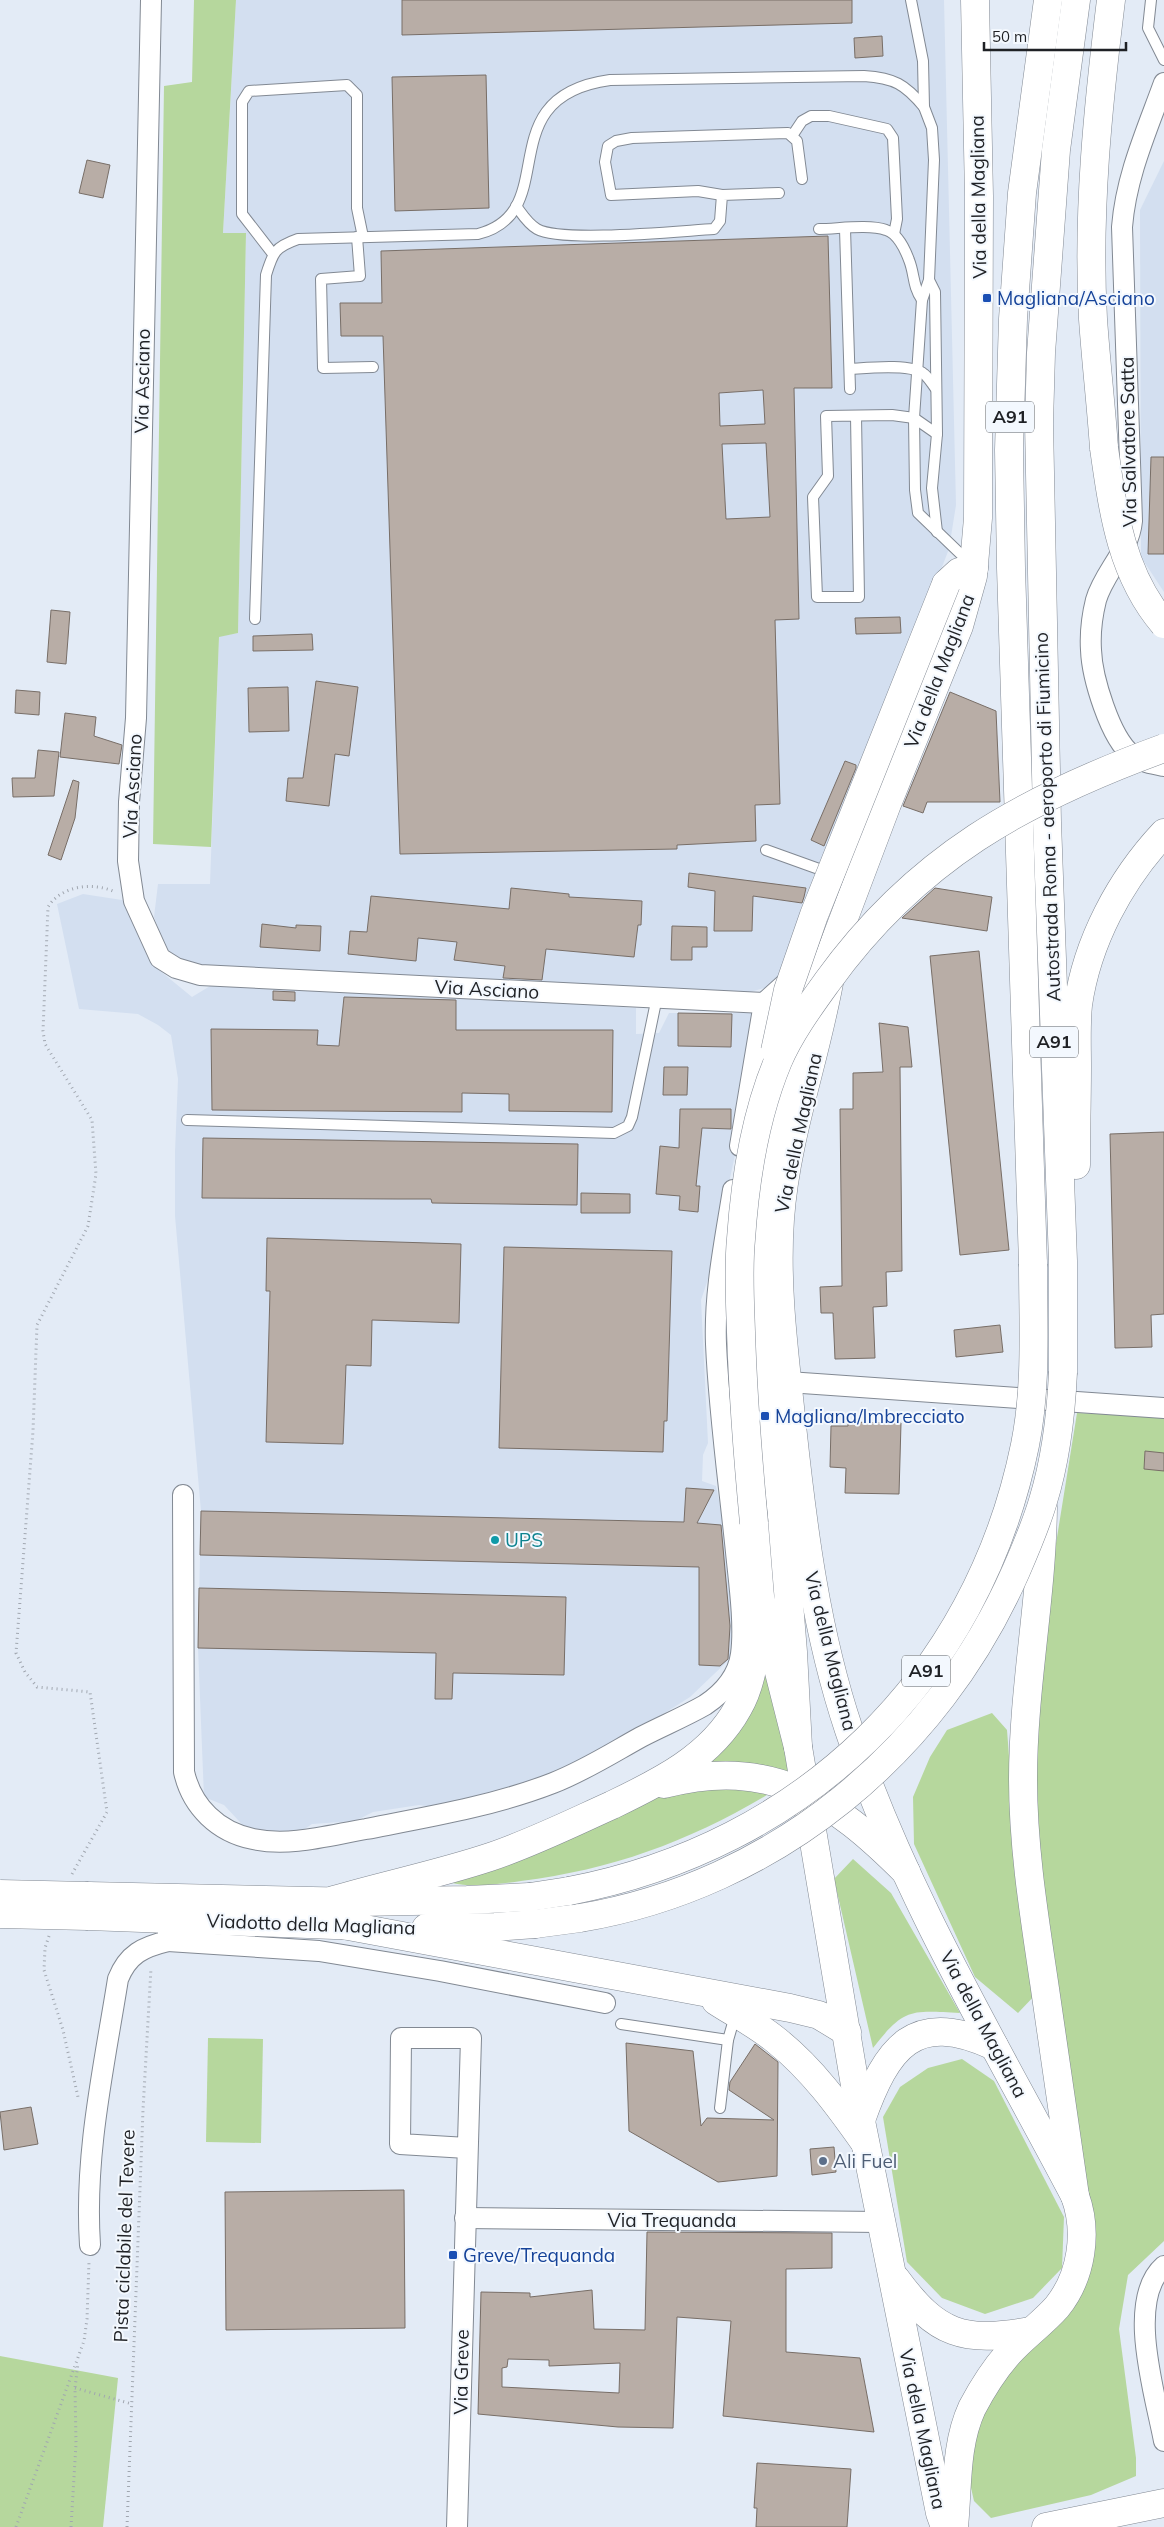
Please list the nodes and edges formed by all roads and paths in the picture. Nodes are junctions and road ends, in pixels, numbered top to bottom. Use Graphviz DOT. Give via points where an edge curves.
graph roads {
  1 [pos="151,0"];
  2 [pos="911,0"];
  3 [pos="975,0"];
  4 [pos="1048,0"];
  5 [pos="1076,0"];
  6 [pos="1111,0"];
  7 [pos="1151,0"];
  8 [pos="1164,60"];
  9 [pos="1164,83"];
  10 [pos="924,107"];
  11 [pos="792,136"];
  12 [pos="802,179"];
  13 [pos="779,193"];
  14 [pos="722,194"];
  15 [pos="516,206"];
  16 [pos="819,229"];
  17 [pos="845,229"];
  18 [pos="894,234"];
  19 [pos="360,237"];
  20 [pos="273,254"];
  21 [pos="929,280"];
  22 [pos="922,300"];
  23 [pos="373,366"];
  24 [pos="851,369"];
  25 [pos="917,370"];
  26 [pos="850,389"];
  27 [pos="936,389"];
  28 [pos="856,416"];
  29 [pos="914,418"];
  30 [pos="937,434"];
  31 [pos="937,532"];
  32 [pos="974,568"];
  33 [pos="255,619"];
  34 [pos="1164,624"];
  35 [pos="1164,748"];
  36 [pos="1164,766"];
  37 [pos="1164,833"];
  38 [pos="766,850"];
  39 [pos="848,880"];
  40 [pos="134,901"];
  41 [pos="836,939"];
  42 [pos="657,997"];
  43 [pos="764,1003"];
  44 [pos="771,1079"];
  45 [pos="187,1120"];
  46 [pos="1063,1261"];
  47 [pos="760,1312"];
  48 [pos="716,1316"];
  49 [pos="788,1382"];
  50 [pos="1164,1408"];
  51 [pos="183,1495"];
  52 [pos="1043,1501"];
  53 [pos="760,1597"];
  54 [pos="798,1747"];
  55 [pos="805,1792"];
  56 [pos="631,1795"];
  57 [pos="75,1867"];
  58 [pos="906,1872"];
  59 [pos="0,1894"];
  60 [pos="530,1897"];
  61 [pos="88,1906"];
  62 [pos="338,1913"];
  63 [pos="0,1914"];
  64 [pos="535,1924"];
  65 [pos="168,1930"];
  66 [pos="148,1946"];
  67 [pos="45,1948"];
  68 [pos="704,1993"];
  69 [pos="605,2004"];
  70 [pos="736,2012"];
  71 [pos="621,2024"];
  72 [pos="847,2032"];
  73 [pos="728,2040"];
  74 [pos="994,2046"];
  75 [pos="720,2108"];
  76 [pos="94,2128"];
  77 [pos="863,2132"];
  78 [pos="467,2148"];
  79 [pos="1075,2196"];
  80 [pos="465,2218"];
  81 [pos="880,2222"];
  82 [pos="90,2245"];
  83 [pos="1164,2266"];
  84 [pos="891,2272"];
  85 [pos="1031,2331"];
  86 [pos="79,2357"];
  87 [pos="75,2388"];
  88 [pos="132,2404"];
  89 [pos="1164,2441"];
  90 [pos="1164,2503"];
  91 [pos="16,2527"];
  92 [pos="70,2527"];
  93 [pos="127,2527"];
  94 [pos="457,2527"];
  95 [pos="945,2527"];
  96 [pos="954,2527"];
  97 [pos="1046,2527"];
  1 -- 40 [label="street, Via Asciano" via="136,718 129,802 128,861"];
  2 -- 10 [label="lane" via="922,61"];
  3 -- 32 [label="main road, Via della Magliana" via="979,196 978,509"];
  4 -- 60 [label="main road, Autostrada Roma - aeroporto di Fiumicino / A91, bridge" via="1022,194 1009,450 1033,1264 1031,1405 1010,1505 982,1579 949,1637 909,1692 865,1741 818,1782 775,1813 710,1848 626,1879"];
  5 -- 46 [label="main road, Autostrada Roma - aeroporto di Fiumicino / A91" via="1056,150 1041,353 1040,531 1047,822"];
  6 -- 34 [label="main road, bridge" via="1098,106 1092,247 1093,318 1104,448 1121,545 1139,587"];
  7 -- 8 [label="lane" via="1148,28"];
  9 -- 36 [label="street, Via Salvatore Satta" via="1124,198 1122,227 1132,521 1128,539 1096,601 1091,651 1100,693 1120,742 1132,755"];
  10 -- 15 [label="lane" via="911,91 883,77 610,80 588,83 552,102 541,118 533,137 527,176"];
  10 -- 21 [label="lane" via="932,128 934,160"];
  11 -- 12 [label="lane" via="797,141"];
  11 -- 14 [label="lane" via="788,132 632,138 608,146 606,162 611,194 698,191"];
  11 -- 18 [label="lane" via="802,121 811,116 829,116 887,129 893,138 897,219"];
  13 -- 14 [label="lane"];
  14 -- 15 [label="lane" via="720,221 714,229 569,236 536,228"];
  15 -- 19 [label="lane" via="502,222 478,234"];
  16 -- 17 [label="lane"];
  17 -- 18 [label="lane" via="886,230"];
  17 -- 24 [label="lane"];
  18 -- 22 [label="lane" via="909,260 914,289"];
  19 -- 20 [label="lane" via="298,239 282,245"];
  19 -- 20 [label="lane" via="357,95 347,84 249,91 242,102 242,214"];
  19 -- 23 [label="lane" via="360,276 321,279 323,368"];
  20 -- 33 [label="lane" via="266,275"];
  21 -- 22 [label="lane"];
  21 -- 27 [label="lane" via="935,292"];
  22 -- 25 [label="lane"];
  24 -- 25 [label="lane" via="893,367"];
  24 -- 26 [label="lane"];
  25 -- 27 [label="lane"];
  25 -- 29 [label="lane"];
  27 -- 30 [label="lane"];
  28 -- 28 [label="lane" via="859,597 817,597 813,498 828,476 826,416"];
  28 -- 29 [label="lane"];
  29 -- 30 [label="lane"];
  29 -- 31 [label="lane" via="918,513"];
  30 -- 31 [label="lane" via="932,488"];
  31 -- 32 [label="lane"];
  32 -- 39 [label="main road, Via della Magliana" via="958,626"];
  32 -- 44 [label="main road, bridge" via="958,572 946,584 828,876 782,1011"];
  35 -- 44 [label="main road, bridge" via="1029,805 961,847 915,882 881,915 843,960 795,1029"];
  37 -- 46 [label="main road" via="1116,898 1102,926 1084,979 1077,1027 1075,1178"];
  38 -- 39 [label="lane"];
  39 -- 41 [label="main road, Via della Magliana"];
  40 -- 42 [label="street, Via Asciano" via="160,958 176,968 200,975"];
  40 -- 57 [label="path" via="99,886 63,892 53,898 48,907 45,1044 92,1120 96,1174 88,1226 37,1325 33,1431 16,1652 25,1672 37,1687 90,1692 107,1812"];
  41 -- 43 [label="street, Via della Magliana"];
  41 -- 47 [label="main road, Via della Magliana" via="808,1012 774,1128 760,1218"];
  41 -- 49 [label="main road, Via della Magliana" via="823,1018 799,1111 781,1201 778,1280"];
  42 -- 43 [label="street, Via Asciano"];
  42 -- 45 [label="lane" via="632,1117 628,1126 614,1133"];
  43 -- 48 [label="street"];
  44 -- 53 [label="main road, bridge" via="750,1167 740,1242 741,1347"];
  46 -- 52 [label="main road, Autostrada Roma - aeroporto di Fiumicino / A91, bridge" via="1062,1393 1053,1461"];
  47 -- 48 [label="street"];
  47 -- 54 [label="main road, Via della Magliana" via="783,1527"];
  48 -- 51 [label="street" via="717,1357 739,1579 742,1648 739,1665 723,1691 705,1705 574,1774 539,1788 444,1812 301,1840 252,1839 214,1822 194,1799 183,1765"];
  49 -- 50 [label="street"];
  49 -- 58 [label="main road, Via della Magliana" via="812,1583 831,1669 861,1766"];
  52 -- 64 [label="main road, Autostrada Roma - aeroporto di Fiumicino / A91, bridge" via="1009,1586 978,1647 933,1709 871,1776 817,1820 750,1861 674,1894 622,1910"];
  52 -- 79 [label="main road, bridge" via="1041,1562 1026,1694 1023,1781 1028,1868"];
  53 -- 54 [label="main road"];
  53 -- 56 [label="main road" via="751,1673 734,1714 716,1738 693,1759"];
  54 -- 55 [label="main road, Via della Magliana"];
  55 -- 56 [label="main road" via="768,1780 730,1776 680,1780"];
  55 -- 58 [label="main road" via="827,1804"];
  55 -- 72 [label="main road, Via della Magliana"];
  56 -- 62 [label="main road" via="535,1840"];
  58 -- 74 [label="main road, Via della Magliana"];
  59 -- 61 [label="main road, bridge"];
  60 -- 62 [label="main road, Viadotto della Magliana" via="418,1902"];
  61 -- 62 [label="main road, Viadotto della Magliana"];
  61 -- 63 [label="main road, bridge"];
  61 -- 65 [label="main road, Viadotto della Magliana"];
  62 -- 64 [label="main road, Viadotto della Magliana" via="468,1928"];
  62 -- 65 [label="main road, Viadotto della Magliana"];
  62 -- 68 [label="main road"];
  65 -- 66 [label="street"];
  65 -- 69 [label="street" via="440,1970"];
  66 -- 76 [label="street" via="131,1956 118,1979"];
  66 -- 88 [label="path, Pista ciclabile del Tevere" via="151,1962"];
  67 -- 76 [label="path" via="44,1970 63,2030 83,2120"];
  68 -- 70 [label="main road"];
  68 -- 72 [label="main road" via="819,2015"];
  70 -- 73 [label="lane"];
  70 -- 77 [label="main road" via="792,2054"];
  71 -- 73 [label="lane"];
  72 -- 77 [label="main road, Via della Magliana"];
  73 -- 75 [label="lane"];
  74 -- 77 [label="main road" via="957,2031 933,2031 916,2036 884,2068 872,2090"];
  74 -- 79 [label="main road, Via della Magliana"];
  76 -- 82 [label="street" via="88,2214"];
  77 -- 81 [label="main road, Via della Magliana"];
  78 -- 78 [label="street, Via Greve" via="471,2038 401,2038 400,2144"];
  78 -- 80 [label="street, Via Greve"];
  79 -- 85 [label="main road, Via della Magliana" via="1082,2238 1074,2278 1063,2299"];
  80 -- 81 [label="street, Via Trequanda"];
  80 -- 94 [label="street, Via Greve"];
  81 -- 84 [label="main road, Via della Magliana"];
  82 -- 86 [label="path" via="87,2319"];
  83 -- 89 [label="street" via="1147,2294 1144,2321"];
  84 -- 85 [label="main road, Via della Magliana" via="917,2308 938,2325 979,2336"];
  84 -- 95 [label="main road, Via della Magliana"];
  85 -- 96 [label="main road, Via della Magliana" via="988,2381 964,2426 957,2468"];
  86 -- 87 [label="path"];
  86 -- 91 [label="path"];
  87 -- 88 [label="path"];
  87 -- 92 [label="path" via="76,2444"];
  88 -- 93 [label="path, Pista ciclabile del Tevere"];
  90 -- 97 [label="main road"];
}
